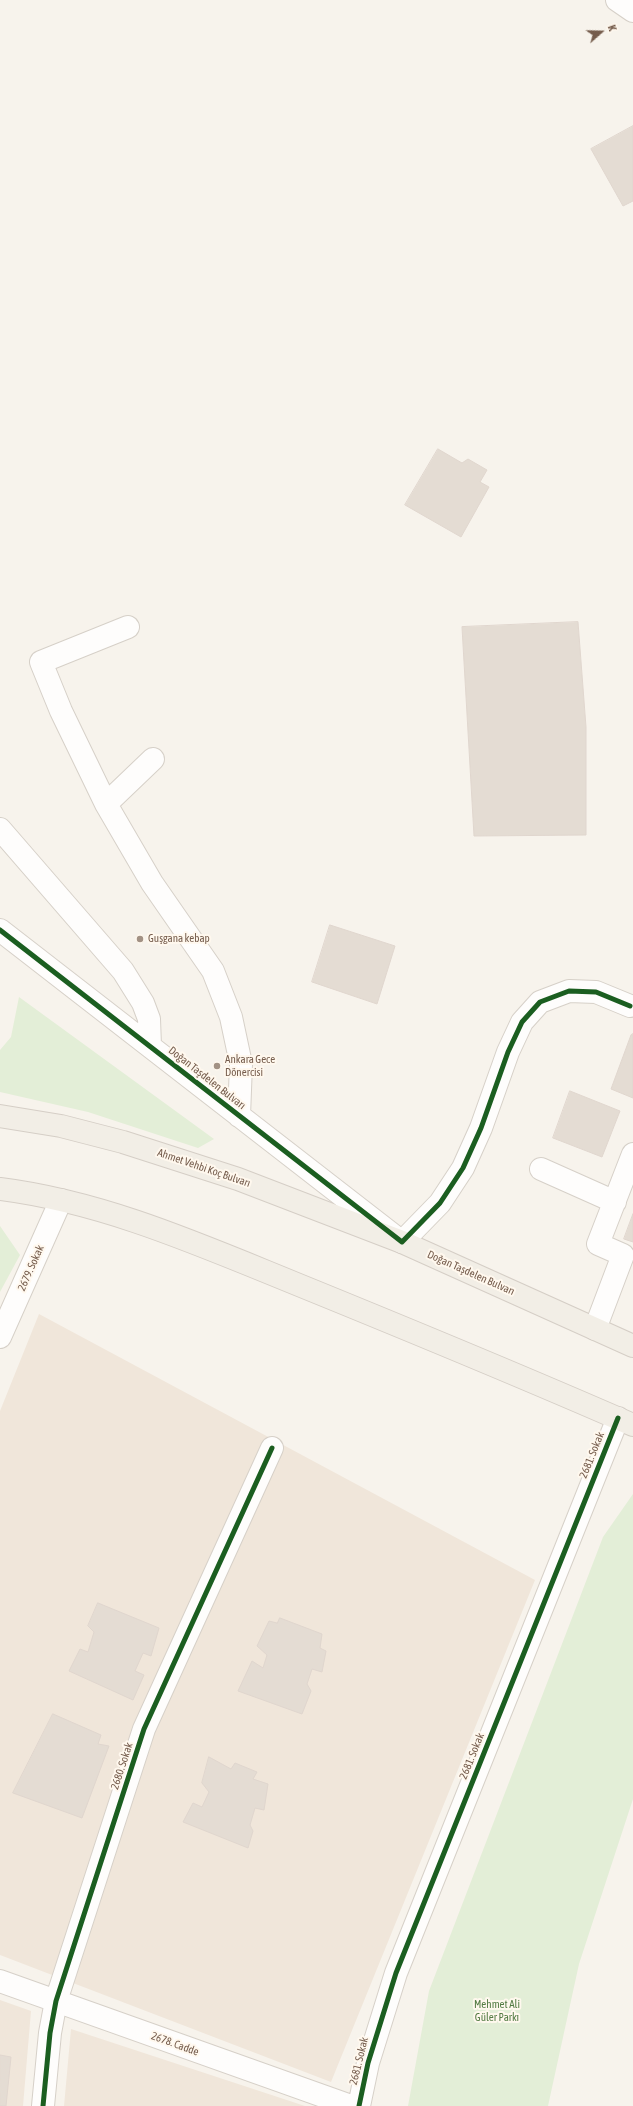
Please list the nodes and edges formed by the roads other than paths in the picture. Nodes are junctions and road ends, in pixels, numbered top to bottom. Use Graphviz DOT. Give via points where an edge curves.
graph roads {
  1 [pos="617,0"];
  2 [pos="633,11"];
  3 [pos="128,627"];
  4 [pos="154,759"];
  5 [pos="106,804"];
  6 [pos="0,829"];
  7 [pos="0,930"];
  8 [pos="630,1006"];
  9 [pos="150,1046"];
  10 [pos="0,1116"];
  11 [pos="239,1116"];
  12 [pos="633,1154"];
  13 [pos="541,1169"];
  14 [pos="0,1190"];
  15 [pos="61,1200"];
  16 [pos="615,1202"];
  17 [pos="402,1242"];
  18 [pos="595,1329"];
  19 [pos="0,1337"];
  20 [pos="633,1346"];
  21 [pos="625,1421"];
  22 [pos="272,1448"];
  23 [pos="0,1981"];
  24 [pos="56,2001"];
  25 [pos="42,2106"];
  26 [pos="351,2106"];
  27 [pos="359,2106"];
  1 -- 2 [label="street"];
  3 -- 5 [label="street" via="40,662"];
  4 -- 5 [label="street"];
  5 -- 11 [label="street" via="152,883 213,971 231,1016 241,1064"];
  6 -- 9 [label="street" via="123,970 143,1003 149,1019"];
  7 -- 9 [label="street, Doğan Taşdelen Bulvarı"];
  8 -- 17 [label="street" via="596,992 569,991 540,1002 522,1022 508,1052 481,1128 463,1168 440,1203"];
  9 -- 11 [label="street, Doğan Taşdelen Bulvarı"];
  10 -- 17 [label="main road, Ahmet Vehbi Koç Bulvarı" via="61,1126 198,1165"];
  11 -- 17 [label="street, Doğan Taşdelen Bulvarı"];
  12 -- 16 [label="street"];
  13 -- 16 [label="street"];
  14 -- 15 [label="main road"];
  15 -- 19 [label="street, 2679. Sokak"];
  15 -- 21 [label="main road" via="168,1232 377,1316"];
  16 -- 18 [label="street" via="598,1244 623,1255"];
  17 -- 18 [label="main road, Doğan Taşdelen Bulvarı"];
  18 -- 20 [label="main road, Doğan Taşdelen Bulvarı"];
  21 -- 27 [label="street, 2681. Sokak" via="396,1973 368,2063"];
  22 -- 24 [label="street, 2680. Sokak" via="144,1729"];
  23 -- 24 [label="street, 2678. Cadde"];
  24 -- 25 [label="street, 2680. Sokak"];
  24 -- 26 [label="street, 2678. Cadde"];
}
